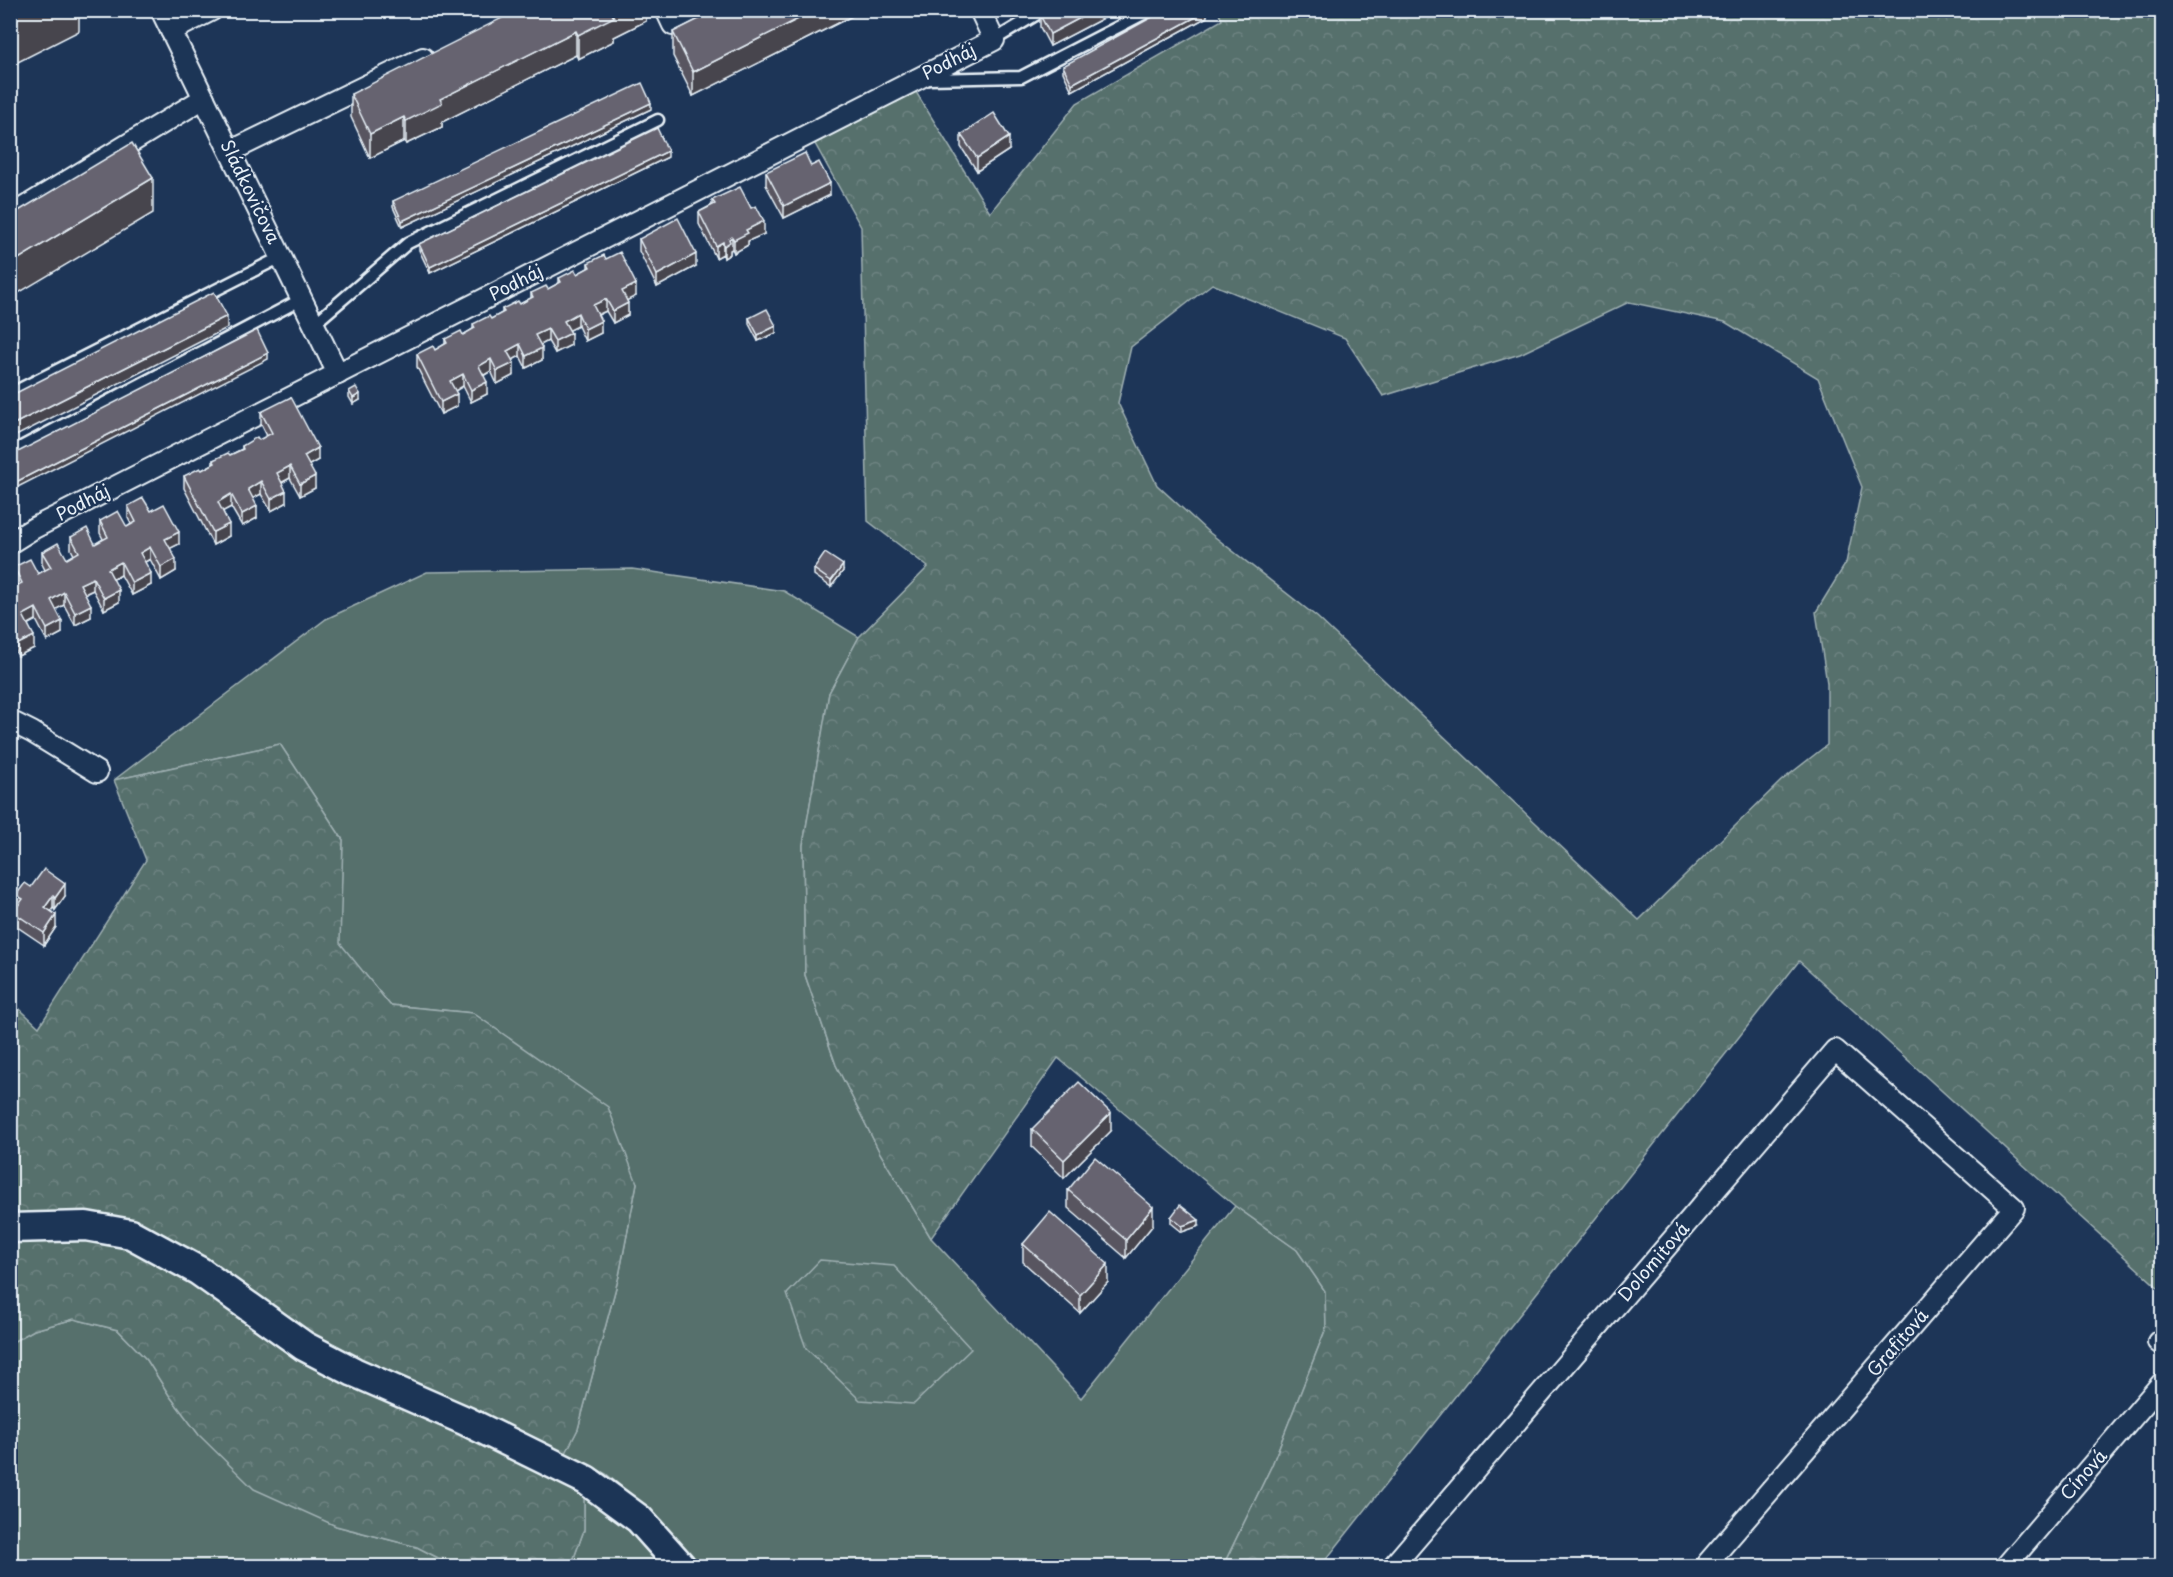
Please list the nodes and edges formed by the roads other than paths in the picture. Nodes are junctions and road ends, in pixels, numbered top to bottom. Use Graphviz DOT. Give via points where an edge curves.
graph roads {
  1 [pos="160,10"];
  2 [pos="666,10"];
  3 [pos="700,10"];
  4 [pos="980,10"];
  5 [pos="1044,10"];
  6 [pos="1151,10"];
  7 [pos="212,11"];
  8 [pos="171,31"];
  9 [pos="994,40"];
  10 [pos="438,51"];
  11 [pos="917,79"];
  12 [pos="204,98"];
  13 [pos="658,120"];
  14 [pos="231,151"];
  15 [pos="10,216"];
  16 [pos="281,257"];
  17 [pos="302,299"];
  18 [pos="314,324"];
  19 [pos="338,374"];
  20 [pos="10,394"];
  21 [pos="10,453"];
  22 [pos="10,543"];
  23 [pos="10,721"];
  24 [pos="98,772"];
  25 [pos="1927,1131"];
  26 [pos="10,1228"];
  27 [pos="2163,1383"];
  28 [pos="681,1566"];
  29 [pos="1392,1566"];
  30 [pos="1706,1566"];
  31 [pos="2006,1566"];
  1 -- 8 [label="street, Sládkovičova"];
  2 -- 3 [label="street" via="673,25"];
  4 -- 9 [label="street, Podháj"];
  5 -- 9 [label="lane"];
  6 -- 11 [label="lane" via="1021,77"];
  7 -- 8 [label="street"];
  8 -- 12 [label="street, Sládkovičova"];
  9 -- 11 [label="street, Podháj"];
  10 -- 14 [label="street"];
  11 -- 19 [label="street, Podháj"];
  12 -- 14 [label="street, Sládkovičova"];
  12 -- 15 [label="street"];
  13 -- 18 [label="lane" via="408,243"];
  14 -- 16 [label="street, Sládkovičova"];
  16 -- 17 [label="street, Sládkovičova"];
  16 -- 20 [label="lane"];
  17 -- 18 [label="street, Sládkovičova"];
  17 -- 21 [label="lane"];
  18 -- 19 [label="street, Sládkovičova"];
  19 -- 22 [label="street, Podháj"];
  23 -- 24 [label="street"];
  25 -- 29 [label="street, Dolomitová" via="1835,1050"];
  25 -- 30 [label="street, Grafitová" via="2014,1208"];
  26 -- 28 [label="street" via="86,1226 131,1234 199,1271 314,1351 586,1480 639,1519"];
  27 -- 31 [label="street, Cínová"];
}
